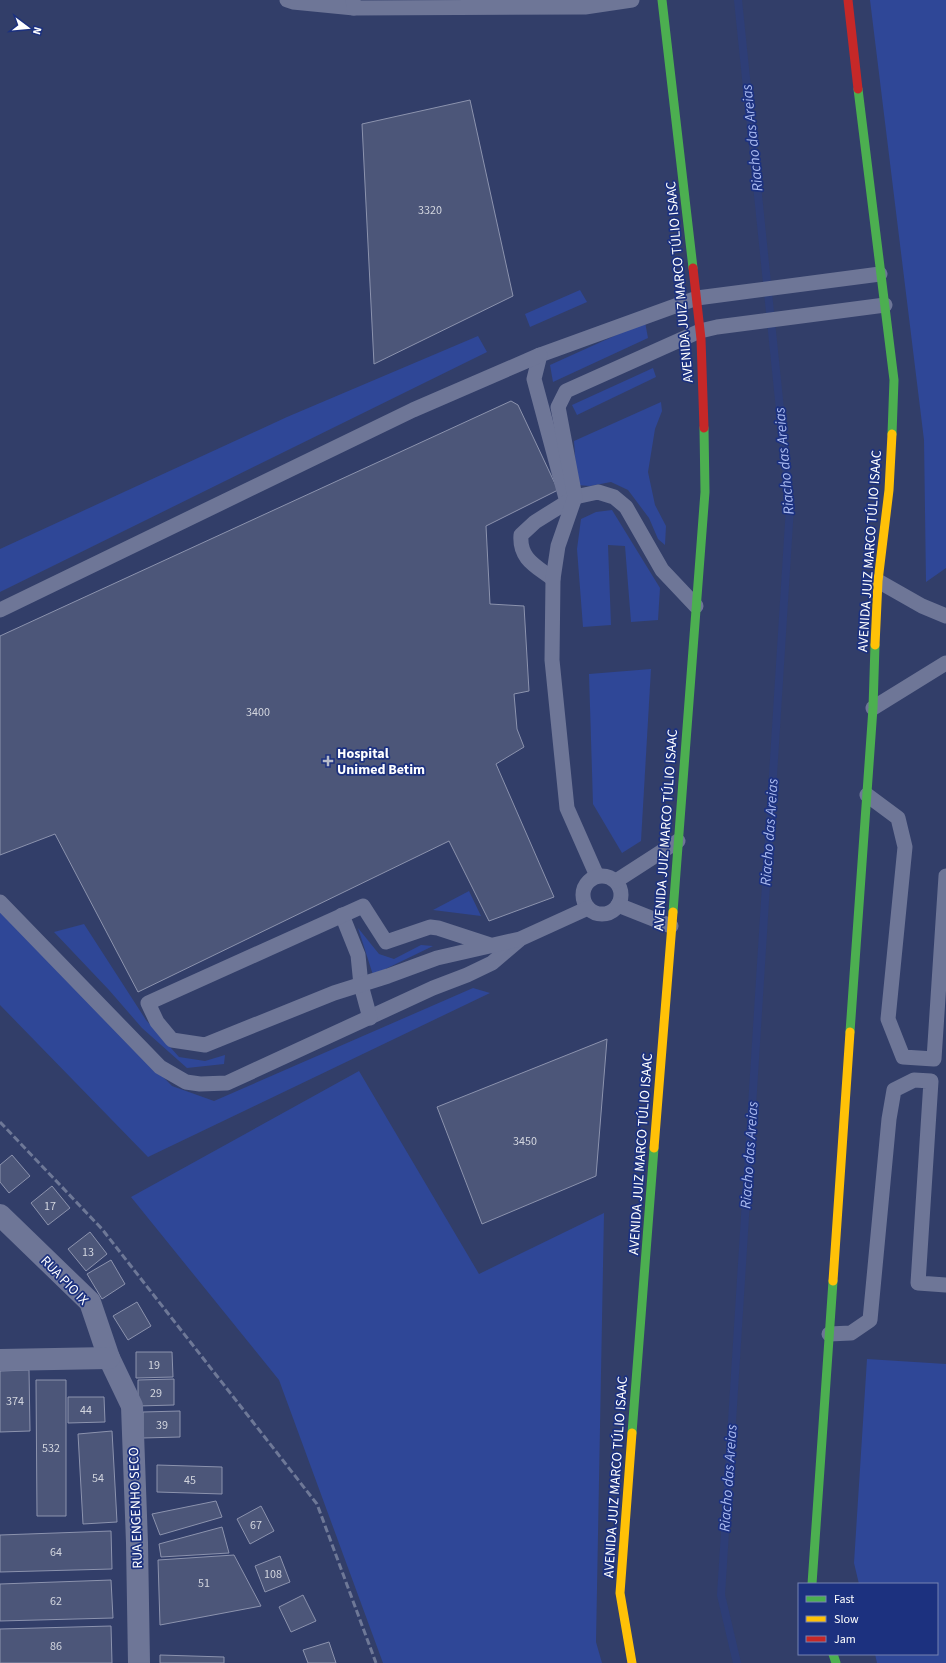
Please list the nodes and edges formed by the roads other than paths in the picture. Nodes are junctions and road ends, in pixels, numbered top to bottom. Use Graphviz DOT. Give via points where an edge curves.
graph roads {
  1 [pos="287,0"];
  2 [pos="632,0"];
  3 [pos="662,0"];
  4 [pos="848,0"];
  5 [pos="585,3"];
  6 [pos="354,4"];
  7 [pos="880,274"];
  8 [pos="697,298"];
  9 [pos="885,305"];
  10 [pos="700,331"];
  11 [pos="540,355"];
  12 [pos="571,500"];
  13 [pos="553,579"];
  14 [pos="878,581"];
  15 [pos="696,606"];
  16 [pos="0,610"];
  17 [pos="946,616"];
  18 [pos="946,663"];
  19 [pos="873,708"];
  20 [pos="867,795"];
  21 [pos="678,841"];
  22 [pos="597,876"];
  23 [pos="946,876"];
  24 [pos="616,881"];
  25 [pos="0,902"];
  26 [pos="618,905"];
  27 [pos="588,908"];
  28 [pos="342,915"];
  29 [pos="671,926"];
  30 [pos="520,939"];
  31 [pos="490,945"];
  32 [pos="361,985"];
  33 [pos="370,1018"];
  34 [pos="934,1059"];
  35 [pos="931,1081"];
  36 [pos="0,1215"];
  37 [pos="946,1285"];
  38 [pos="829,1334"];
  39 [pos="109,1358"];
  40 [pos="0,1360"];
  41 [pos="812,1583"];
  42 [pos="139,1663"];
  43 [pos="632,1663"];
  1 -- 6 [label="lane"];
  2 -- 5 [label="lane"];
  3 -- 8 [label="main road, AVENIDA JUIZ MARCO TÚLIO ISAAC"];
  4 -- 7 [label="main road, AVENIDA JUIZ MARCO TÚLIO ISAAC"];
  5 -- 6 [label="lane"];
  7 -- 8 [label="lane"];
  7 -- 9 [label="main road, AVENIDA JUIZ MARCO TÚLIO ISAAC"];
  8 -- 10 [label="main road, AVENIDA JUIZ MARCO TÚLIO ISAAC"];
  8 -- 11 [label="lane"];
  9 -- 10 [label="lane"];
  9 -- 14 [label="main road, AVENIDA JUIZ MARCO TÚLIO ISAAC" via="894,380 888,490"];
  10 -- 12 [label="lane" via="566,391 558,407"];
  10 -- 15 [label="main road, AVENIDA JUIZ MARCO TÚLIO ISAAC" via="705,492"];
  11 -- 12 [label="lane" via="534,379"];
  11 -- 16 [label="lane" via="413,410"];
  12 -- 13 [label="lane" via="558,546"];
  12 -- 13 [label="lane" via="535,522 521,535 520,545 526,558"];
  12 -- 15 [label="lane" via="598,492 614,497 626,507 662,570"];
  13 -- 22 [label="lane" via="552,660 567,808"];
  14 -- 17 [label="lane" via="922,606"];
  14 -- 19 [label="main road, AVENIDA JUIZ MARCO TÚLIO ISAAC"];
  15 -- 21 [label="main road, AVENIDA JUIZ MARCO TÚLIO ISAAC"];
  18 -- 19 [label="lane"];
  19 -- 20 [label="main road, AVENIDA JUIZ MARCO TÚLIO ISAAC"];
  20 -- 34 [label="lane" via="898,818 905,847 888,1019 903,1057"];
  20 -- 38 [label="main road, AVENIDA JUIZ MARCO TÚLIO ISAAC"];
  21 -- 24 [label="lane"];
  21 -- 29 [label="main road, AVENIDA JUIZ MARCO TÚLIO ISAAC"];
  22 -- 24 [label="lane" via="607,876"];
  22 -- 27 [label="lane" via="589,881 584,890 583,900"];
  23 -- 34 [label="lane"];
  24 -- 26 [label="lane" via="621,897"];
  25 -- 33 [label="lane" via="160,1067 186,1082 227,1083"];
  26 -- 27 [label="lane" via="604,914"];
  26 -- 29 [label="lane"];
  27 -- 30 [label="lane"];
  28 -- 31 [label="lane" via="362,906 386,942 430,927"];
  28 -- 32 [label="lane" via="358,955"];
  28 -- 32 [label="lane" via="148,1003 157,1022 172,1040 205,1045 334,993"];
  29 -- 43 [label="main road, AVENIDA JUIZ MARCO TÚLIO ISAAC" via="620,1593"];
  30 -- 31 [label="lane"];
  30 -- 33 [label="lane" via="492,963"];
  31 -- 32 [label="lane" via="437,958"];
  32 -- 33 [label="lane"];
  34 -- 35 [label="lane"];
  35 -- 37 [label="lane" via="918,1283"];
  35 -- 38 [label="lane" via="914,1080 894,1090 870,1320 851,1333"];
  36 -- 39 [label="street, RUA PIO IX" via="90,1302"];
  38 -- 41 [label="main road, AVENIDA JUIZ MARCO TÚLIO ISAAC"];
  39 -- 40 [label="street"];
  39 -- 42 [label="street, RUA ENGENHO SECO" via="132,1406"];
}
